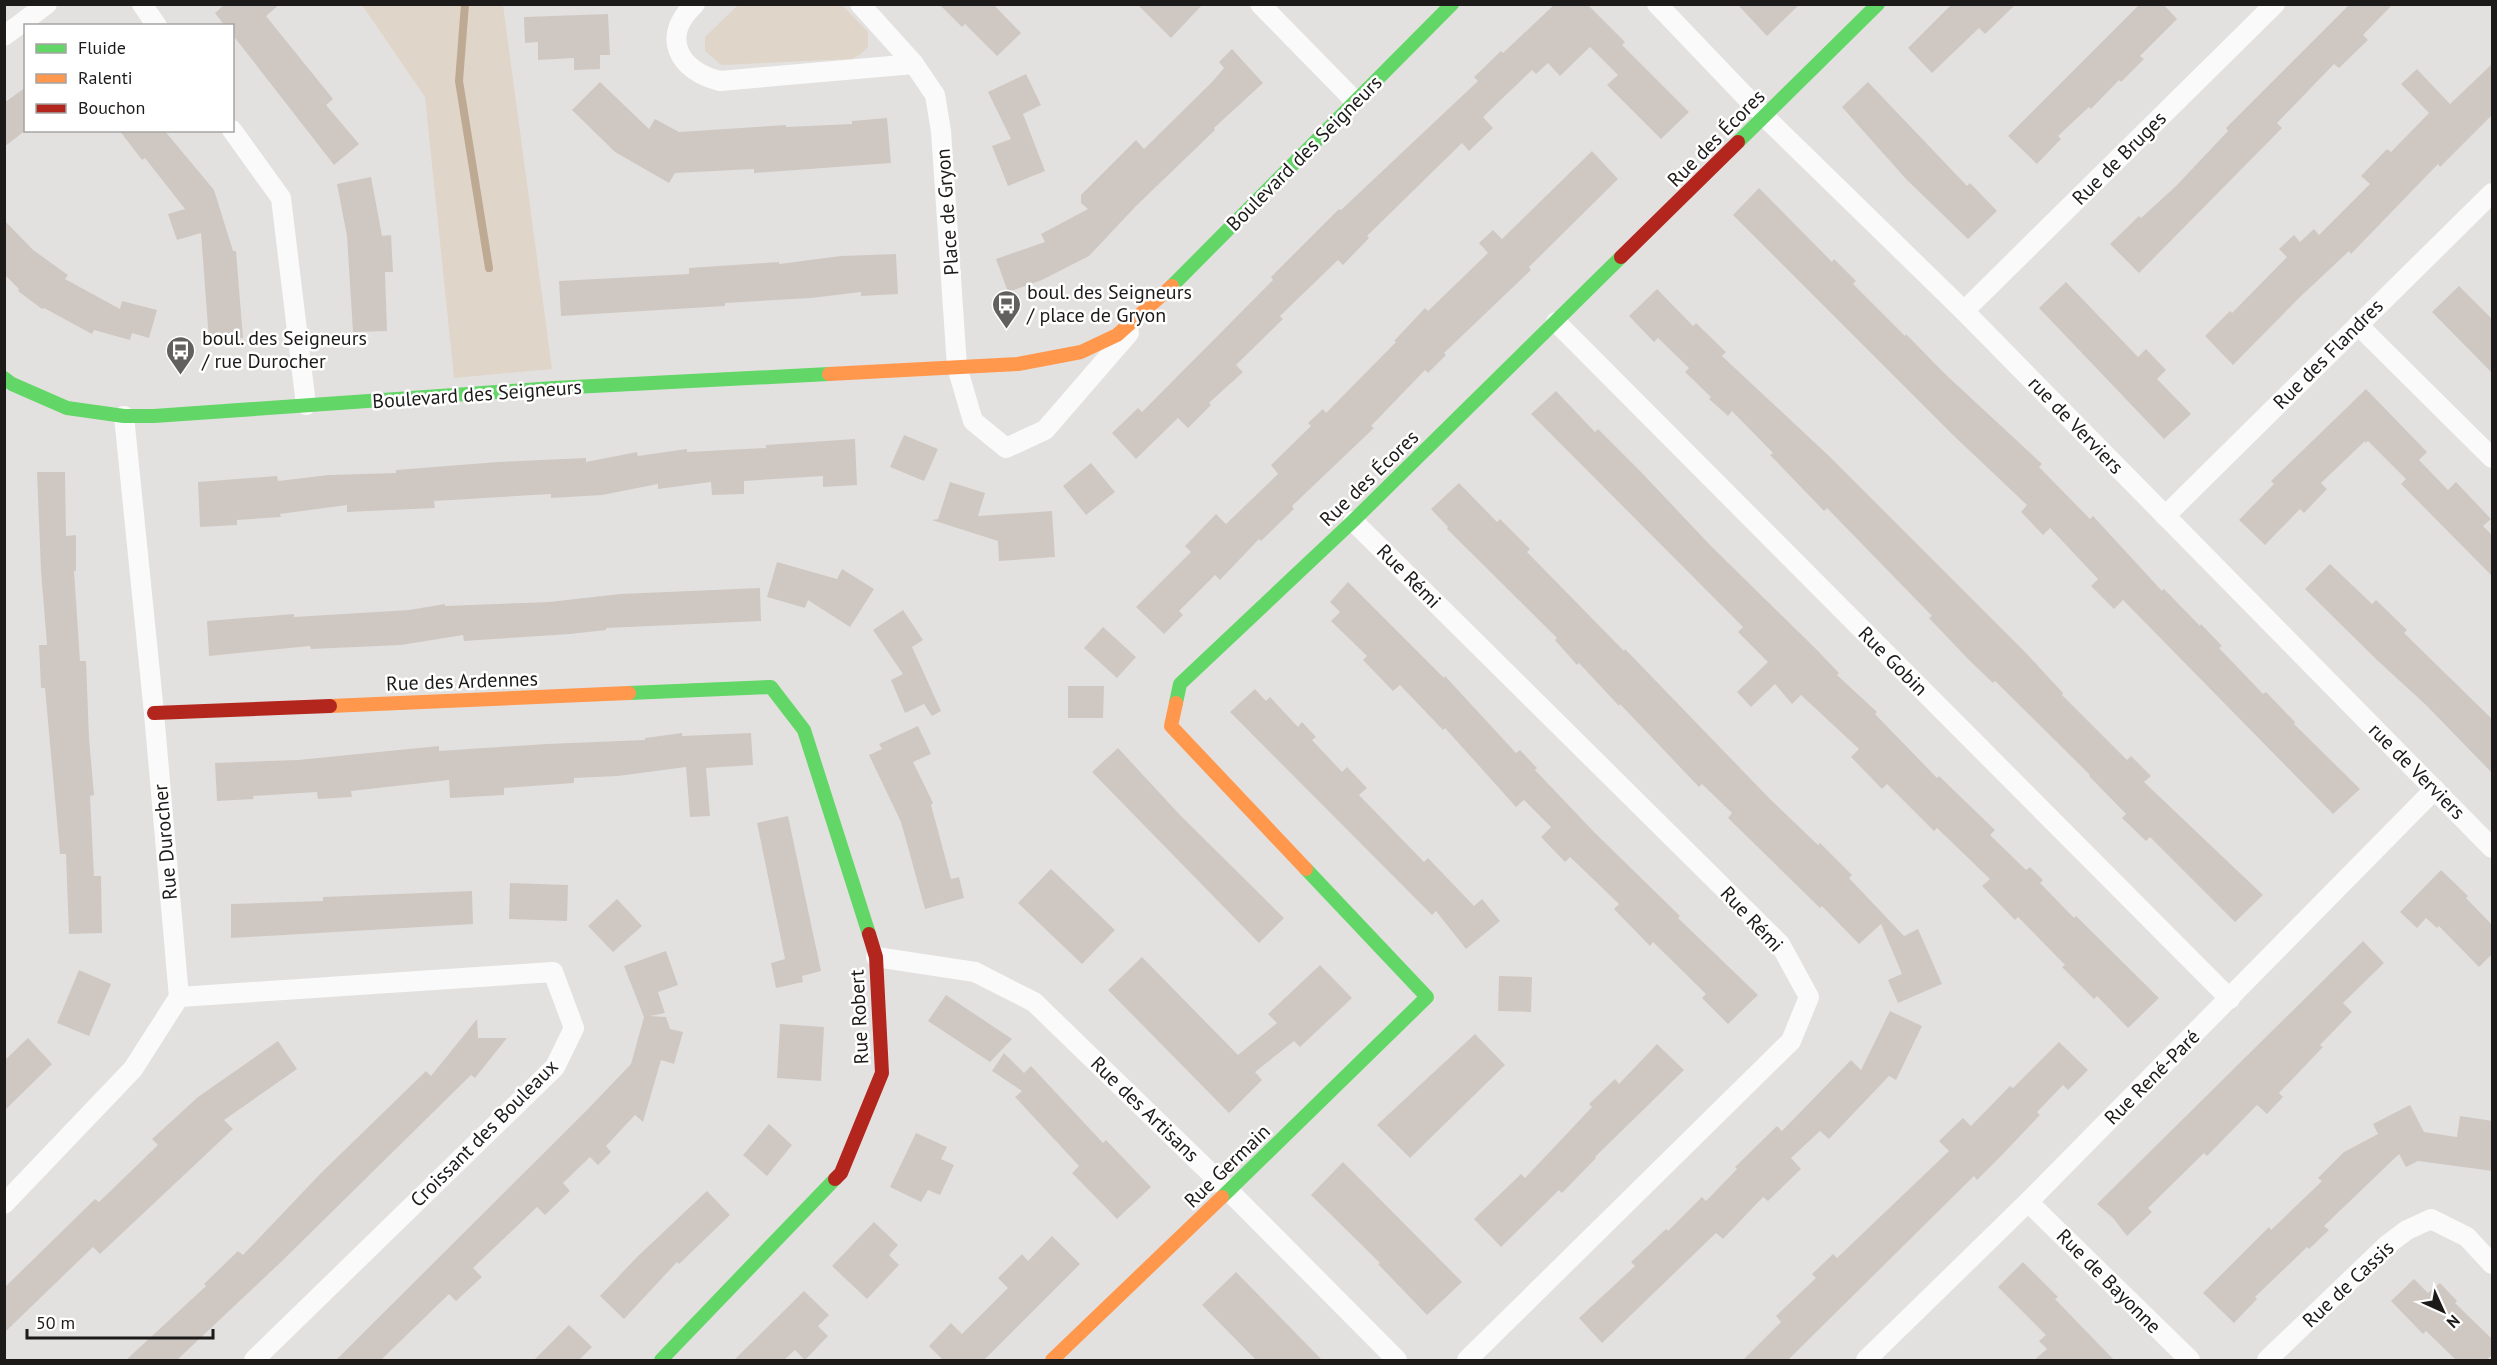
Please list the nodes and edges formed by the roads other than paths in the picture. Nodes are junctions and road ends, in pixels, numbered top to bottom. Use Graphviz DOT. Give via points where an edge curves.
graph roads {
  1 [pos="48,4"];
  2 [pos="142,4"];
  3 [pos="694,4"];
  4 [pos="860,4"];
  5 [pos="1260,4"];
  6 [pos="1452,4"];
  7 [pos="1657,4"];
  8 [pos="1878,4"];
  9 [pos="2275,4"];
  10 [pos="157,24"];
  11 [pos="4,36"];
  12 [pos="914,64"];
  13 [pos="1355,101"];
  14 [pos="1765,117"];
  15 [pos="233,132"];
  16 [pos="2493,193"];
  17 [pos="1157,301"];
  18 [pos="1964,311"];
  19 [pos="1556,322"];
  20 [pos="2358,325"];
  21 [pos="957,367"];
  22 [pos="4,378"];
  23 [pos="306,405"];
  24 [pos="124,416"];
  25 [pos="2493,458"];
  26 [pos="2164,516"];
  27 [pos="1353,521"];
  28 [pos="771,687"];
  29 [pos="154,713"];
  30 [pos="2435,789"];
  31 [pos="2493,848"];
  32 [pos="876,957"];
  33 [pos="179,997"];
  34 [pos="1427,997"];
  35 [pos="2229,999"];
  36 [pos="1229,1191"];
  37 [pos="8,1195"];
  38 [pos="2028,1202"];
  39 [pos="2493,1264"];
  40 [pos="254,1360"];
  41 [pos="661,1360"];
  42 [pos="1052,1360"];
  43 [pos="1397,1360"];
  44 [pos="1467,1360"];
  45 [pos="1866,1360"];
  46 [pos="2190,1360"];
  47 [pos="2267,1360"];
  1 -- 11 [label="street"];
  2 -- 10 [label="street"];
  3 -- 12 [label="street" via="682,16 676,44 682,59 702,77 720,81"];
  4 -- 12 [label="street, Place de Gryon"];
  5 -- 13 [label="street"];
  6 -- 13 [label="street, Boulevard des Seigneurs"];
  7 -- 14 [label="street, rue de Verviers"];
  8 -- 14 [label="street, Rue des Écores"];
  9 -- 18 [label="street, Rue de Bruges"];
  12 -- 21 [label="street, Place de Gryon" via="935,95 941,131"];
  13 -- 17 [label="street, Boulevard des Seigneurs"];
  14 -- 18 [label="street, rue de Verviers"];
  14 -- 19 [label="street, Rue des Écores"];
  15 -- 23 [label="street" via="281,198"];
  16 -- 20 [label="street, Rue des Flandres"];
  17 -- 21 [label="street, Boulevard des Seigneurs" via="1117,335 1081,352 1018,364"];
  17 -- 21 [label="street, Boulevard des Seigneurs" via="1045,430 1006,448 973,421"];
  18 -- 26 [label="street, rue de Verviers"];
  19 -- 27 [label="street, Rue des Écores"];
  19 -- 35 [label="street, Rue Gobin"];
  20 -- 25 [label="street"];
  20 -- 26 [label="street, Rue des Flandres"];
  21 -- 23 [label="street, Boulevard des Seigneurs"];
  22 -- 24 [label="street, Boulevard des Seigneurs" via="67,408"];
  23 -- 24 [label="street, Boulevard des Seigneurs"];
  24 -- 29 [label="street, Rue Durocher"];
  26 -- 30 [label="street, rue de Verviers"];
  27 -- 34 [label="street, Rue des Écores" via="1180,684 1171,726"];
  27 -- 44 [label="street, Rue Rémi" via="1780,944 1809,997 1791,1041"];
  28 -- 29 [label="street, Rue des Ardennes"];
  28 -- 32 [label="street, Rue Robert" via="804,730"];
  29 -- 33 [label="street, Rue Durocher"];
  30 -- 31 [label="street, rue de Verviers"];
  30 -- 35 [label="street, Rue René-Paré"];
  32 -- 36 [label="street, Rue des Artisans" via="975,972 1034,1002"];
  32 -- 41 [label="street, Rue Robert" via="882,1073 841,1173"];
  33 -- 37 [label="street" via="134,1069"];
  33 -- 40 [label="street, Croissant des Bouleaux" via="553,972 574,1028 555,1067"];
  34 -- 36 [label="street, Rue Germain"];
  35 -- 38 [label="street, Rue René-Paré"];
  36 -- 42 [label="street, Rue Germain"];
  36 -- 43 [label="street, Rue des Artisans"];
  38 -- 45 [label="street, Rue René-Paré"];
  38 -- 46 [label="street, Rue de Bayonne"];
  39 -- 47 [label="street, Rue de Cassis" via="2467,1237 2431,1219 2386,1245"];
}
